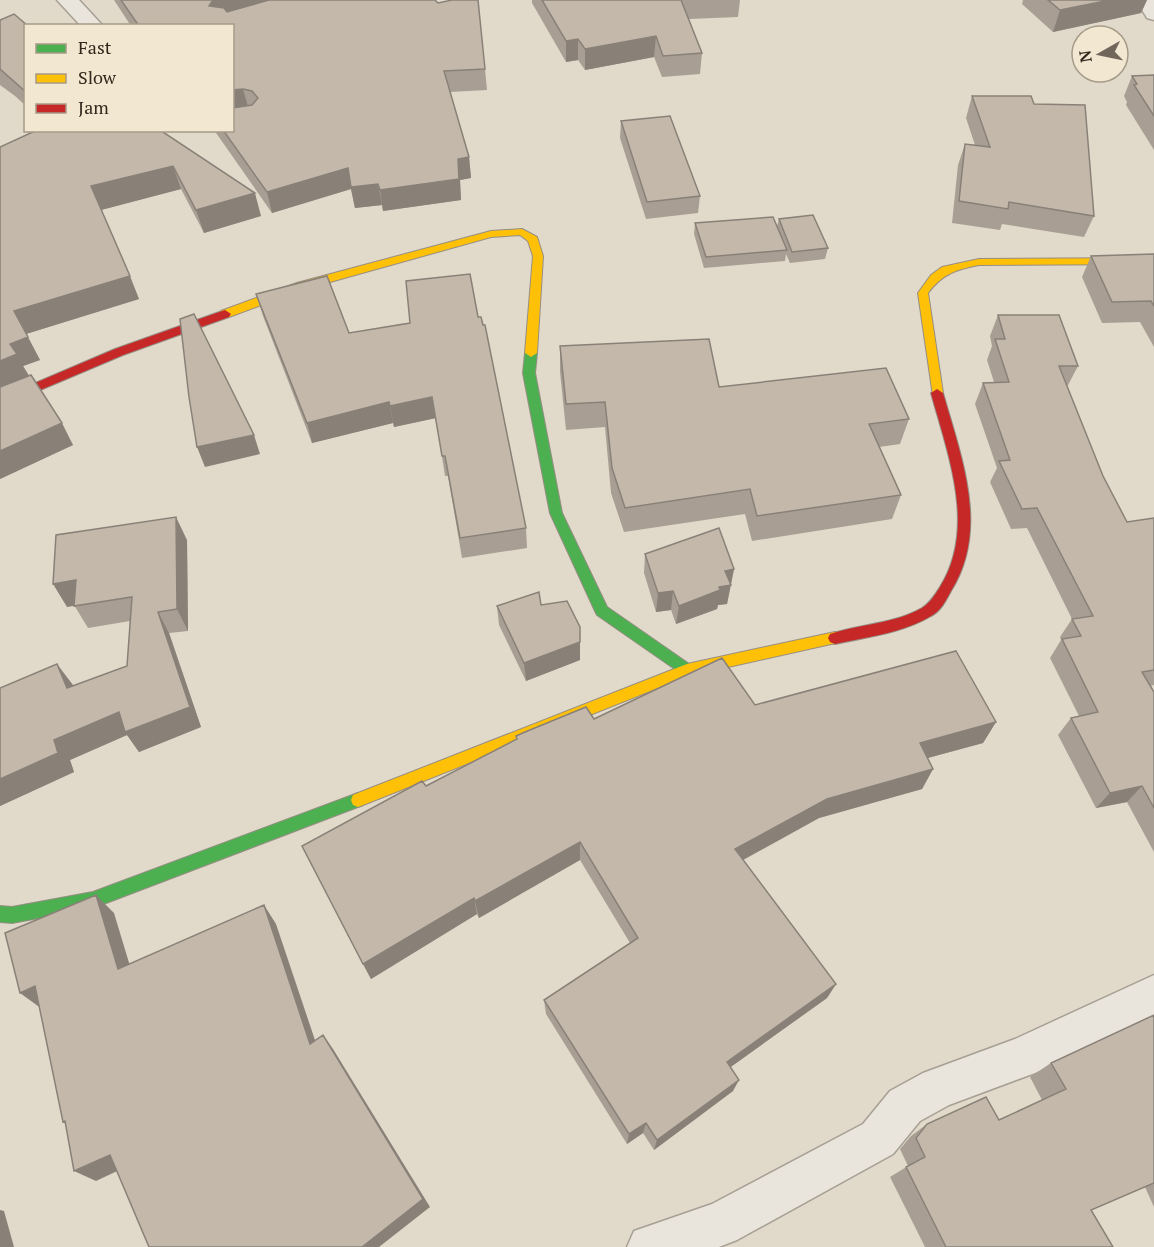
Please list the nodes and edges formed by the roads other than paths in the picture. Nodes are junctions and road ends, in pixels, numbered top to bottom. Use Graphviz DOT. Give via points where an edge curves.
graph roads {
  1 [pos="67,0"];
  2 [pos="91,24"];
  3 [pos="1154,261"];
  4 [pos="0,403"];
  5 [pos="687,670"];
  6 [pos="0,914"];
  7 [pos="1154,995"];
  8 [pos="650,1247"];
  1 -- 2 [label="street"];
  3 -- 5 [label="street" via="979,262 951,267 933,277 923,293 935,384 965,517 963,552 952,582 929,611 902,623"];
  4 -- 5 [label="street" via="119,352 301,286 490,234 528,234 538,248 529,373 556,513 602,610"];
  5 -- 6 [label="street" via="324,814 93,900"];
  7 -- 8 [label="street" via="1020,1058 938,1088 905,1106 878,1139 721,1224"];
}
